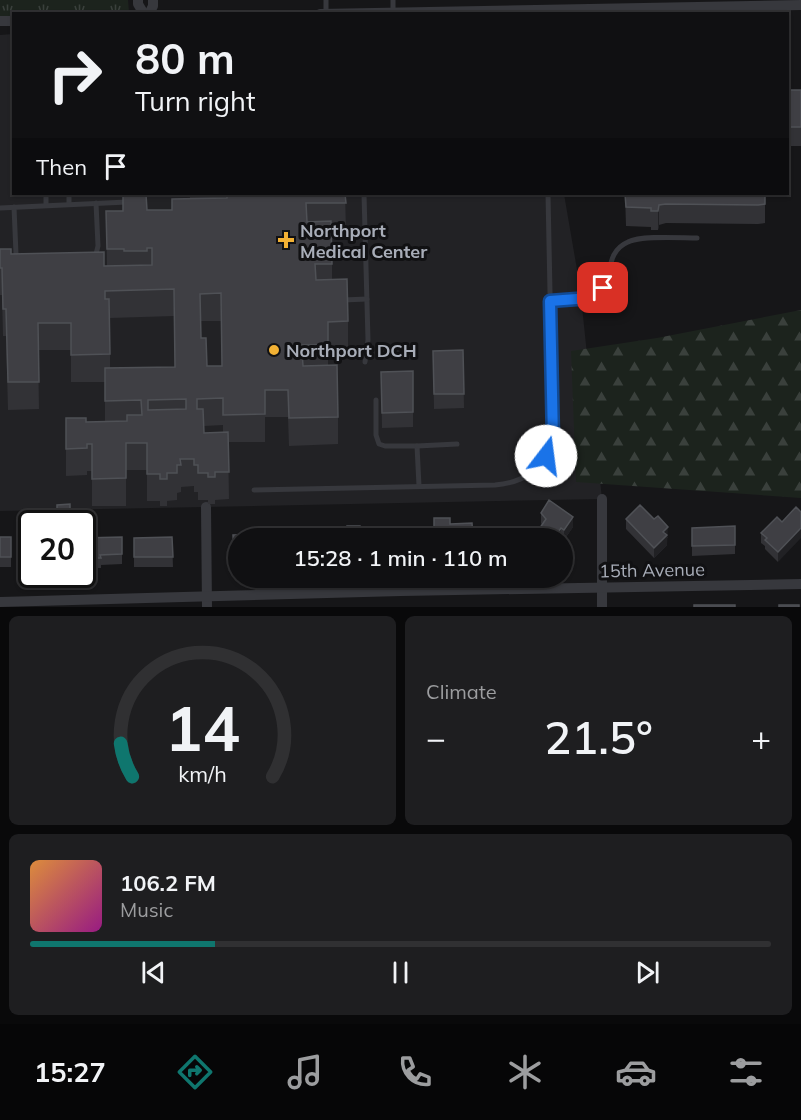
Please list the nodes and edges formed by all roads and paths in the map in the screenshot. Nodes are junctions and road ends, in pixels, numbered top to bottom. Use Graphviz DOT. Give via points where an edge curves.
graph roads {
  1 [pos="799,3"];
  2 [pos="434,12"];
  3 [pos="46,195"];
  4 [pos="69,195"];
  5 [pos="364,195"];
  6 [pos="548,195"];
  7 [pos="136,202"];
  8 [pos="96,203"];
  9 [pos="69,204"];
  10 [pos="46,205"];
  11 [pos="14,207"];
  12 [pos="0,208"];
  13 [pos="365,236"];
  14 [pos="697,238"];
  15 [pos="321,249"];
  16 [pos="87,262"];
  17 [pos="26,263"];
  18 [pos="367,299"];
  19 [pos="333,300"];
  20 [pos="550,301"];
  21 [pos="365,362"];
  22 [pos="376,400"];
  23 [pos="457,444"];
  24 [pos="417,446"];
  25 [pos="419,486"];
  26 [pos="254,490"];
  27 [pos="602,499"];
  28 [pos="206,507"];
  29 [pos="801,584"];
  30 [pos="603,588"];
  31 [pos="0,602"];
  32 [pos="207,602"];
  33 [pos="602,607"];
  1 -- 2 [label="street"];
  3 -- 10 [label="lane"];
  4 -- 9 [label="lane"];
  5 -- 13 [label="lane"];
  6 -- 20 [label="lane"];
  7 -- 8 [label="lane"];
  8 -- 9 [label="lane"];
  8 -- 16 [label="lane" via="97,256"];
  9 -- 10 [label="lane"];
  10 -- 11 [label="lane"];
  11 -- 12 [label="lane"];
  11 -- 17 [label="lane" via="16,257"];
  13 -- 15 [label="lane" via="323,238"];
  13 -- 18 [label="lane"];
  14 -- 20 [label="lane" via="629,241 612,254 609,272 597,296"];
  18 -- 19 [label="lane"];
  18 -- 21 [label="lane"];
  20 -- 25 [label="lane" via="553,440 546,456 536,470 513,483"];
  22 -- 24 [label="lane" via="379,444"];
  23 -- 24 [label="lane"];
  24 -- 25 [label="lane"];
  25 -- 26 [label="lane"];
  27 -- 30 [label="street"];
  28 -- 32 [label="street"];
  29 -- 30 [label="street, 15th Avenue"];
  30 -- 32 [label="street, 15th Avenue"];
  30 -- 33 [label="street"];
  31 -- 32 [label="street, 15th Avenue"];
}
